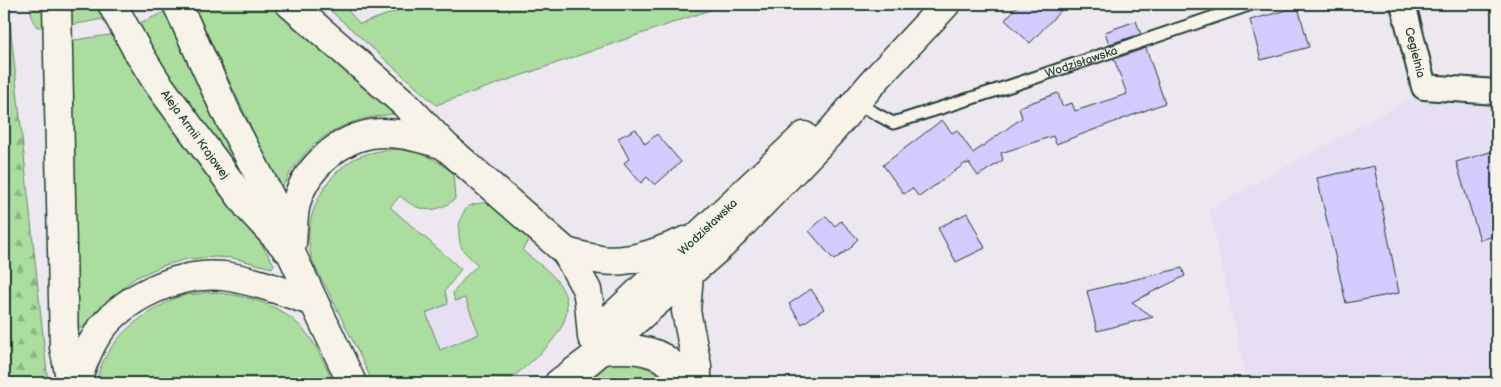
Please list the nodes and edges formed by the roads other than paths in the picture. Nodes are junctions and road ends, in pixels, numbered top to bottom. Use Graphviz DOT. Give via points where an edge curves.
graph roads {
  1 [pos="57,4"];
  2 [pos="112,4"];
  3 [pos="177,4"];
  4 [pos="290,4"];
  5 [pos="946,4"];
  6 [pos="1252,4"];
  7 [pos="1403,4"];
  8 [pos="874,80"];
  9 [pos="1497,92"];
  10 [pos="855,102"];
  11 [pos="444,144"];
  12 [pos="696,237"];
  13 [pos="566,252"];
  14 [pos="292,255"];
  15 [pos="689,275"];
  16 [pos="314,302"];
  17 [pos="596,344"];
  18 [pos="71,383"];
  19 [pos="76,383"];
  20 [pos="352,383"];
  21 [pos="548,383"];
  22 [pos="558,383"];
  23 [pos="683,383"];
  24 [pos="697,383"];
  1 -- 18 [label="main road" via="64,347"];
  2 -- 14 [label="main road, Aleja Armii Krajowej" via="156,81 249,208"];
  3 -- 14 [label="main road, Aleja Armii Krajowej" via="227,114 278,212"];
  4 -- 11 [label="main road" via="404,102"];
  5 -- 8 [label="main road, Wodzisławska"];
  6 -- 10 [label="lane, Wodzisławska" via="893,123"];
  7 -- 9 [label="street, Cegielnia" via="1424,87"];
  8 -- 10 [label="main road, Wodzisławska"];
  8 -- 12 [label="main road, Wodzisławska" via="819,122"];
  10 -- 15 [label="main road, Wodzisławska" via="756,211"];
  11 -- 13 [label="main road"];
  11 -- 14 [label="main road" via="398,134 372,134 346,142 323,159 305,182 295,206"];
  12 -- 13 [label="main road" via="631,259 603,260"];
  12 -- 17 [label="main road, Wodzisławska"];
  13 -- 17 [label="main road" via="587,290"];
  14 -- 16 [label="main road, Aleja Armii Krajowej"];
  15 -- 17 [label="main road, Wodzisławska"];
  15 -- 24 [label="main road" via="686,311 697,366"];
  16 -- 19 [label="main road" via="250,281 222,276 189,277 161,285 133,300 112,318 88,351"];
  16 -- 20 [label="main road, Aleja Armii Krajowej"];
  17 -- 21 [label="main road, Wodzisławska"];
  17 -- 22 [label="main road, Wodzisławska"];
  17 -- 23 [label="main road" via="648,352 670,363"];
}
